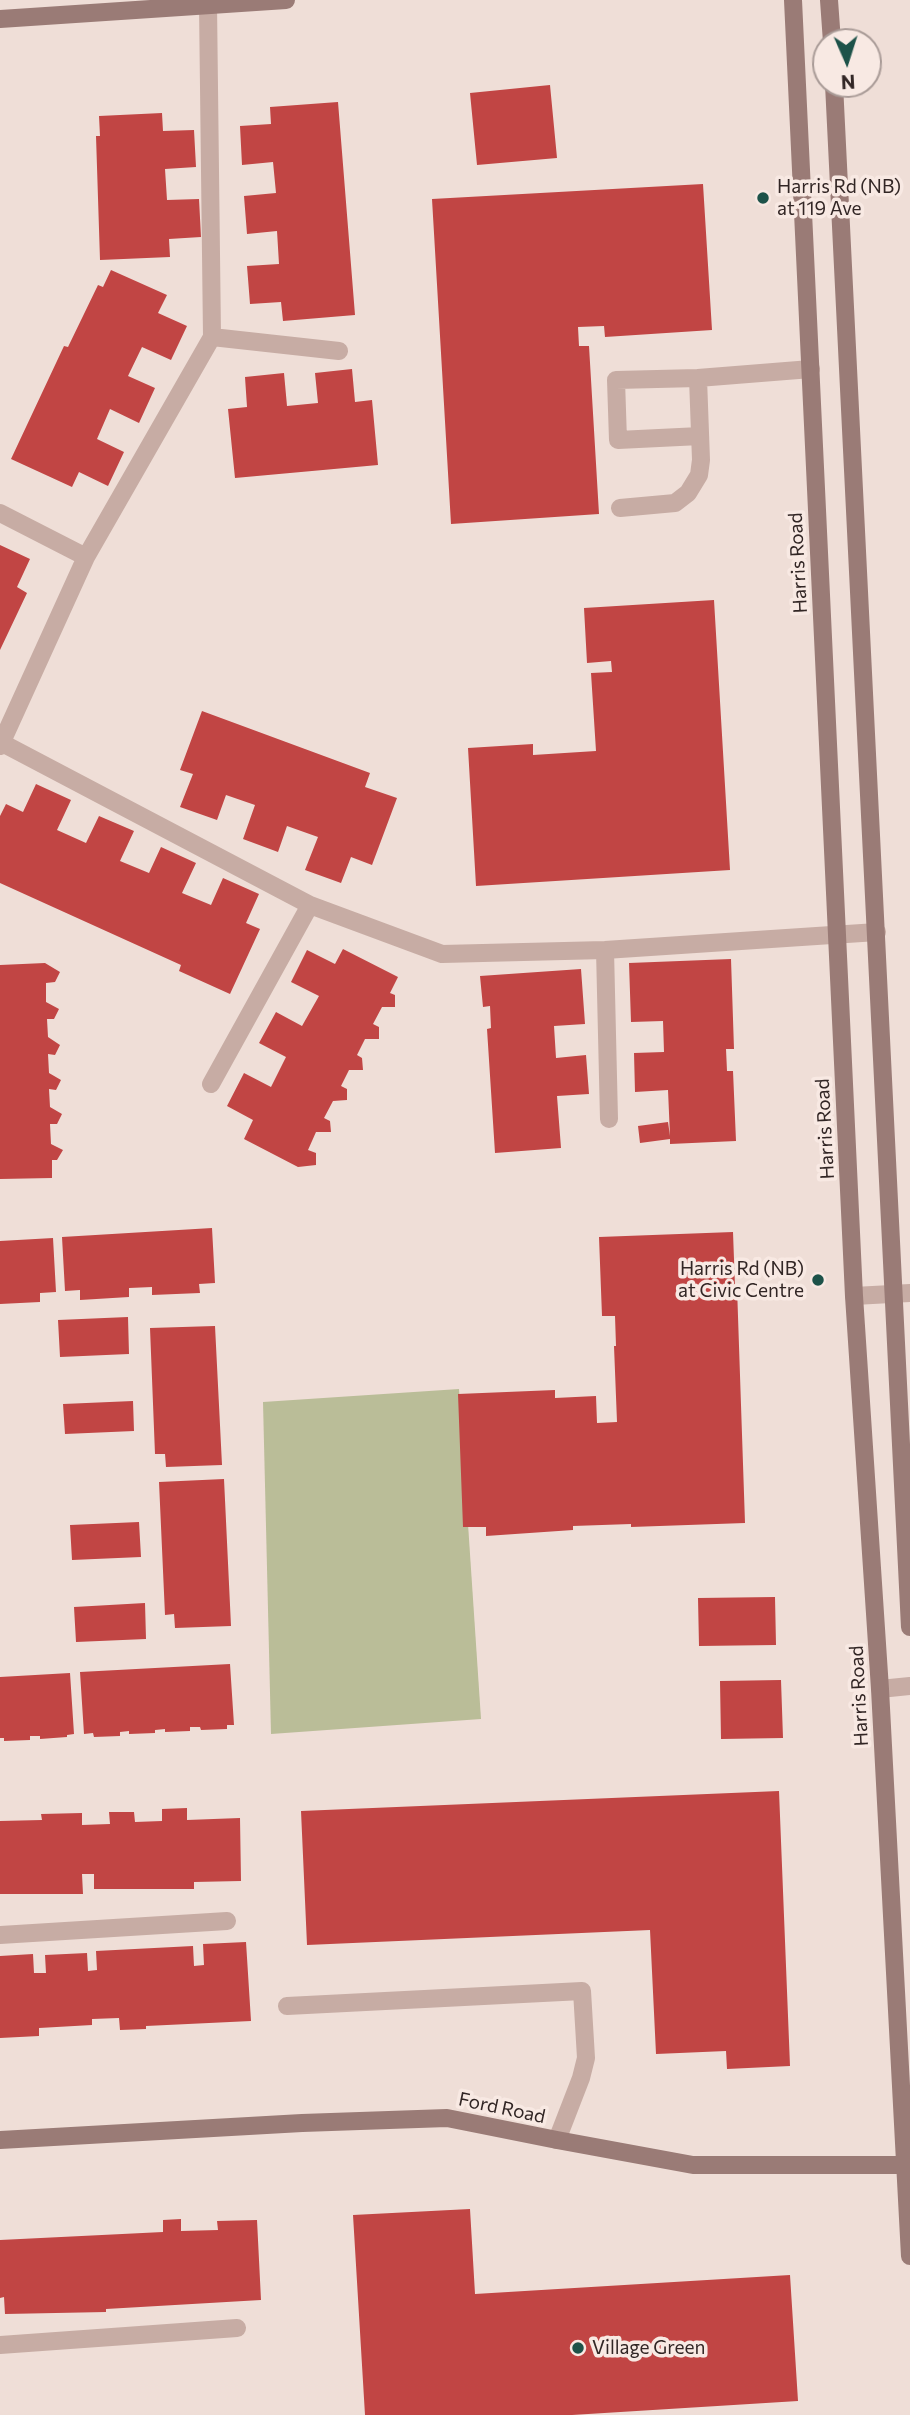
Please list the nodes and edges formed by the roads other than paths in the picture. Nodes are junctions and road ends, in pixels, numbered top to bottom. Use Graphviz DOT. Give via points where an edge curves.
graph roads {
  1 [pos="286,0"];
  2 [pos="793,0"];
  3 [pos="830,0"];
  4 [pos="208,4"];
  5 [pos="0,19"];
  6 [pos="831,28"];
  7 [pos="835,98"];
  8 [pos="212,337"];
  9 [pos="340,351"];
  10 [pos="811,369"];
  11 [pos="698,378"];
  12 [pos="700,436"];
  13 [pos="620,508"];
  14 [pos="0,513"];
  15 [pos="86,557"];
  16 [pos="1,745"];
  17 [pos="310,905"];
  18 [pos="877,932"];
  19 [pos="836,935"];
  20 [pos="605,950"];
  21 [pos="211,1084"];
  22 [pos="609,1119"];
  23 [pos="902,1294"];
  24 [pos="853,1296"];
  25 [pos="910,1627"];
  26 [pos="910,1686"];
  27 [pos="880,1689"];
  28 [pos="227,1921"];
  29 [pos="0,1935"];
  30 [pos="287,2006"];
  31 [pos="0,2140"];
  32 [pos="557,2140"];
  33 [pos="908,2166"];
  34 [pos="910,2256"];
  35 [pos="237,2328"];
  36 [pos="0,2345"];
  1 -- 4 [label="main road"];
  2 -- 10 [label="main road, Harris Road"];
  3 -- 6 [label="main road"];
  4 -- 5 [label="main road"];
  4 -- 8 [label="street"];
  7 -- 18 [label="main road"];
  8 -- 9 [label="street"];
  8 -- 15 [label="street"];
  10 -- 11 [label="street"];
  10 -- 19 [label="main road, Harris Road"];
  11 -- 12 [label="street"];
  11 -- 12 [label="street" via="616,380 618,440"];
  12 -- 13 [label="street" via="699,475 688,493 675,503"];
  14 -- 15 [label="street"];
  15 -- 16 [label="street"];
  16 -- 17 [label="street"];
  17 -- 20 [label="street" via="442,954"];
  17 -- 21 [label="street"];
  18 -- 19 [label="street"];
  18 -- 23 [label="main road"];
  19 -- 20 [label="street"];
  19 -- 24 [label="main road, Harris Road"];
  20 -- 22 [label="street"];
  23 -- 24 [label="street"];
  23 -- 25 [label="main road"];
  24 -- 27 [label="main road, Harris Road"];
  26 -- 27 [label="street"];
  27 -- 33 [label="main road, Harris Road"];
  28 -- 29 [label="street"];
  30 -- 32 [label="street" via="582,1991 586,2058"];
  31 -- 32 [label="main road, Ford Road" via="447,2118"];
  32 -- 33 [label="main road, Ford Road" via="693,2165"];
  33 -- 34 [label="main road, Harris Road"];
  35 -- 36 [label="street"];
}
